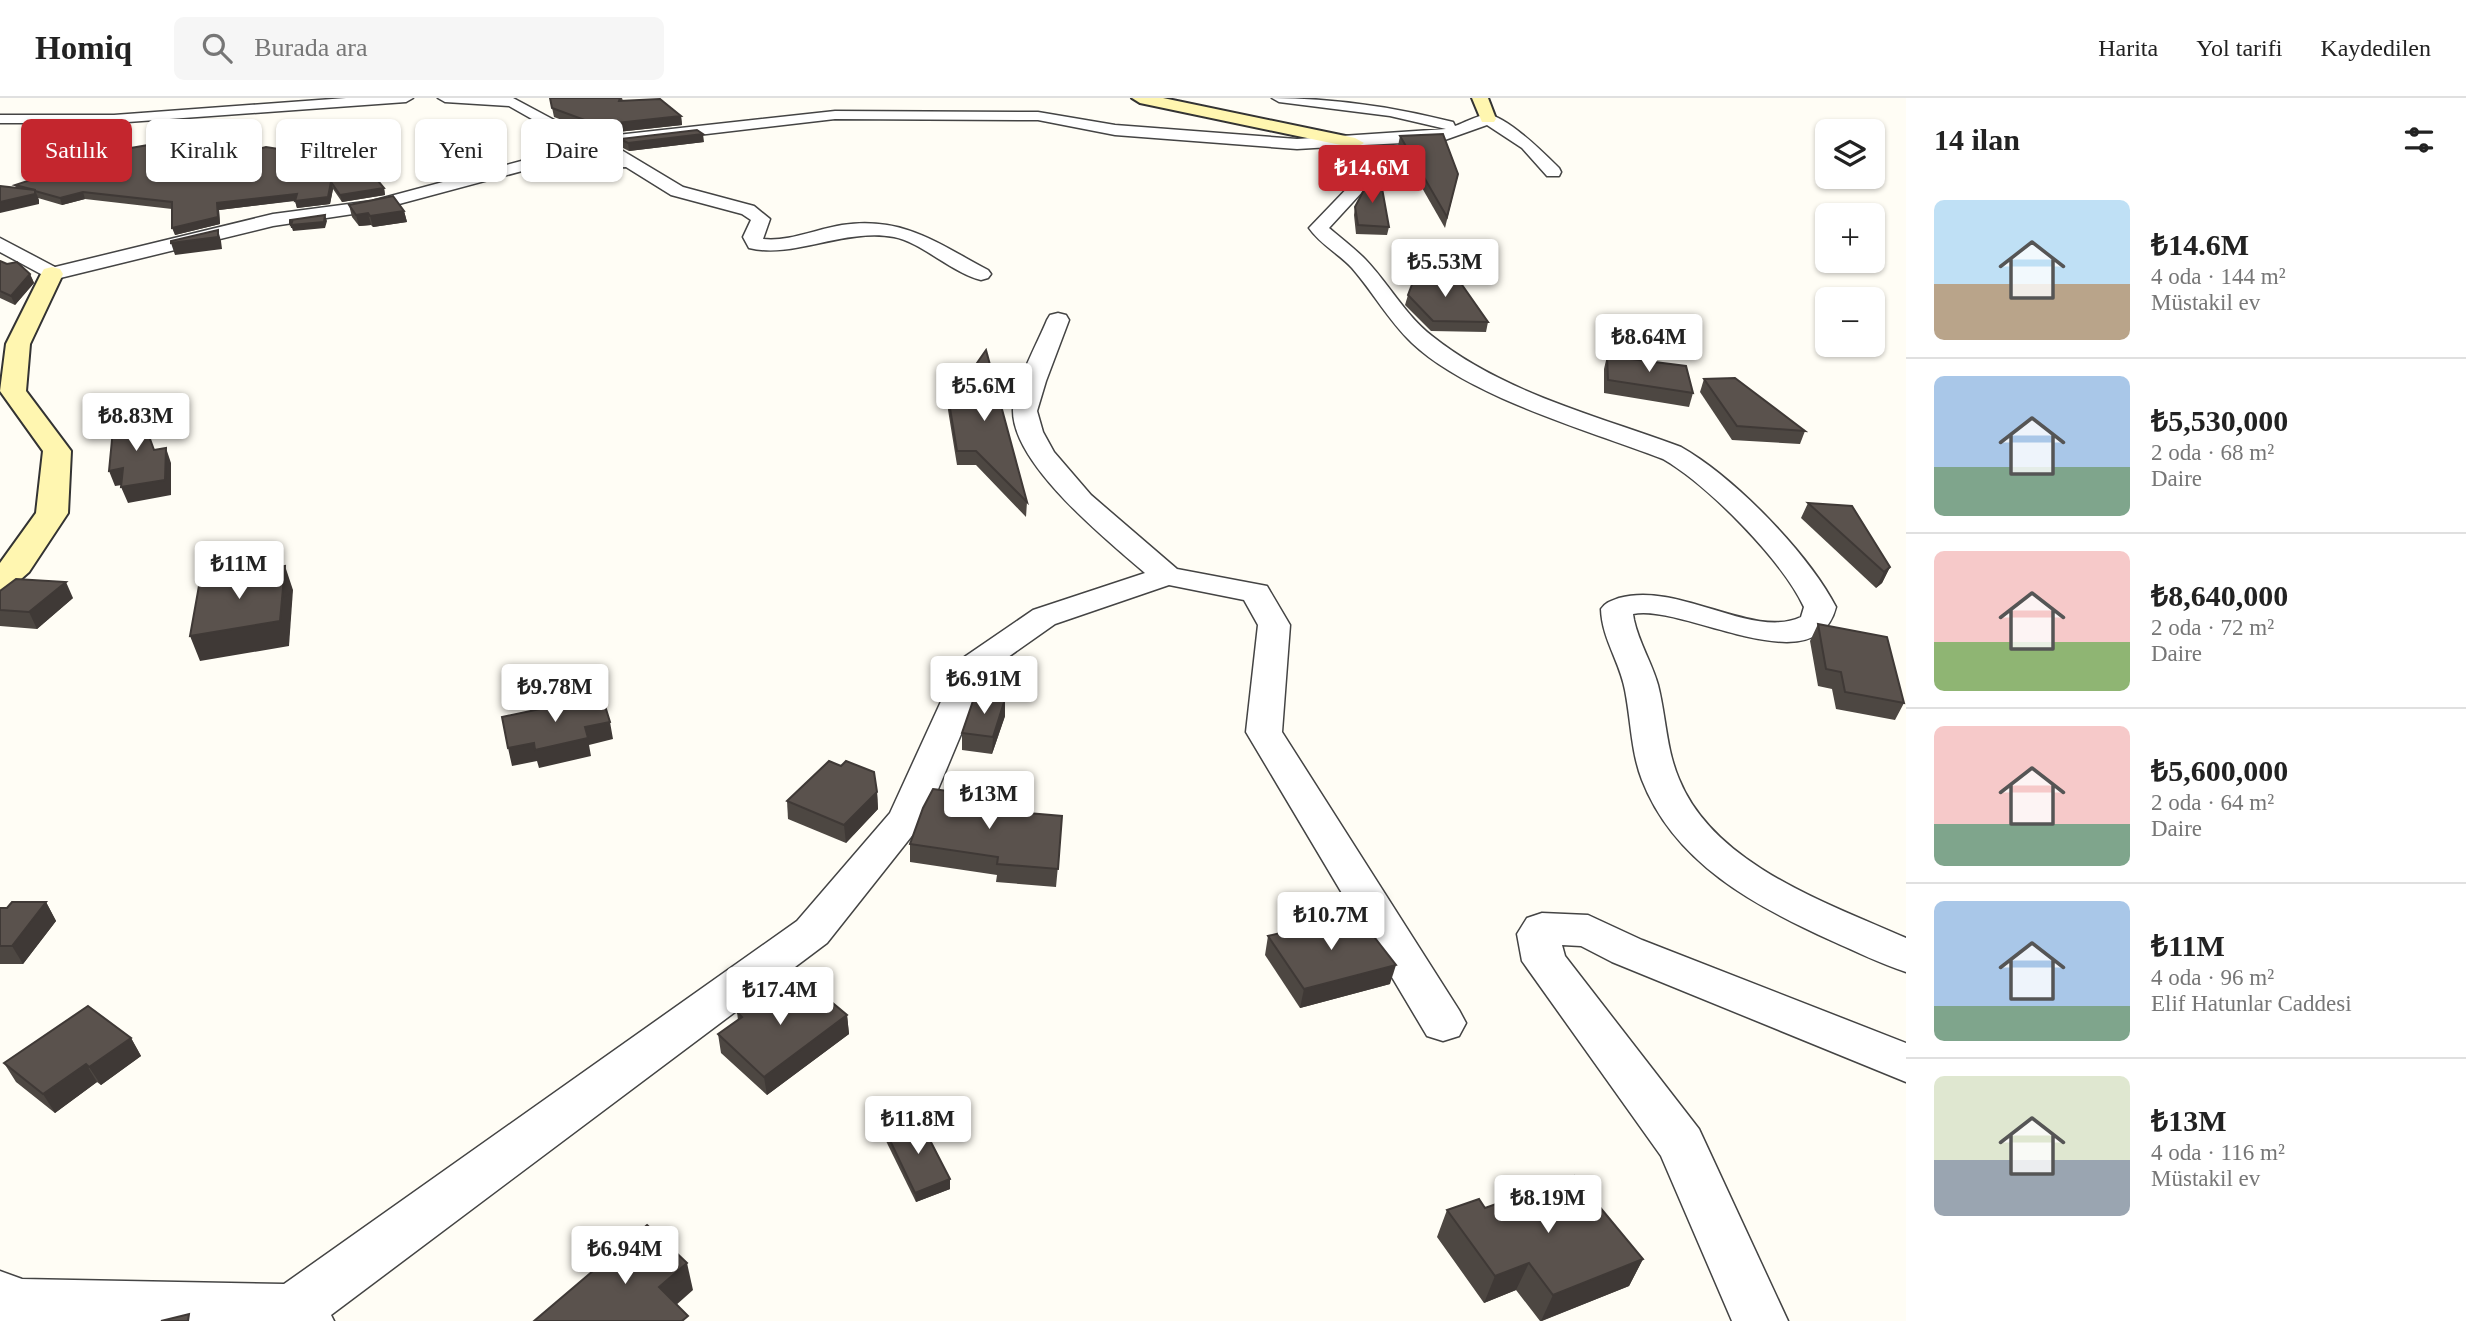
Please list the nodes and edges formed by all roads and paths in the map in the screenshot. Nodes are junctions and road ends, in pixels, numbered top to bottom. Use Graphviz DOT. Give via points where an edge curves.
graph roads {
  1 [pos="406,98"];
  2 [pos="445,98"];
  3 [pos="1140,98"];
  4 [pos="1279,98"];
  5 [pos="1480,98"];
  6 [pos="0,119"];
  7 [pos="542,119"];
  8 [pos="1488,119"];
  9 [pos="1463,129"];
  10 [pos="623,139"];
  11 [pos="1355,143"];
  12 [pos="623,160"];
  13 [pos="626,162"];
  14 [pos="1553,172"];
  15 [pos="0,244"];
  16 [pos="52,274"];
  17 [pos="981,275"];
  18 [pos="1058,320"];
  19 [pos="1167,576"];
  20 [pos="0,580"];
  21 [pos="1906,956"];
  22 [pos="1443,1023"];
  23 [pos="1906,1063"];
  24 [pos="0,1297"];
  25 [pos="299,1316"];
  26 [pos="1759,1321"];
  1 -- 6 [label="street" via="114,119"];
  2 -- 7 [label="street" via="512,102"];
  3 -- 11 [label="street"];
  4 -- 9 [label="street" via="1390,112"];
  5 -- 8 [label="street"];
  8 -- 9 [label="street"];
  8 -- 14 [label="street" via="1528,145"];
  9 -- 11 [label="street" via="1441,136"];
  10 -- 11 [label="street" via="835,115 1015,115 1115,130 1259,143"];
  11 -- 21 [label="street" via="1366,179 1318,228 1359,264 1421,339 1479,378 1636,438 1698,468 1754,522 1810,587 1820,607 1816,622 1795,631 1760,630 1666,606 1629,602 1617,609 1616,628 1639,677 1660,781 1685,825 1717,859 1773,893"];
  12 -- 13 [label="street"];
  13 -- 16 [label="street" via="525,165 373,206 273,220"];
  13 -- 17 [label="street" via="677,191 748,209 761,219 752,237 756,244 775,246 842,231 901,232"];
  15 -- 16 [label="street"];
  16 -- 20 [label="street" via="18,344 13,391 57,451 52,513 17,565"];
  18 -- 19 [label="street" via="1024,408 1028,435 1068,487"];
  19 -- 22 [label="street" via="1256,593 1273,625 1264,732"];
  19 -- 25 [label="street" via="1044,617 972,667 907,818 812,932"];
  23 -- 26 [label="street" via="1588,932 1542,929 1538,934 1544,961 1681,1144"];
  24 -- 25 [label="street" via="22,1305"];
}
